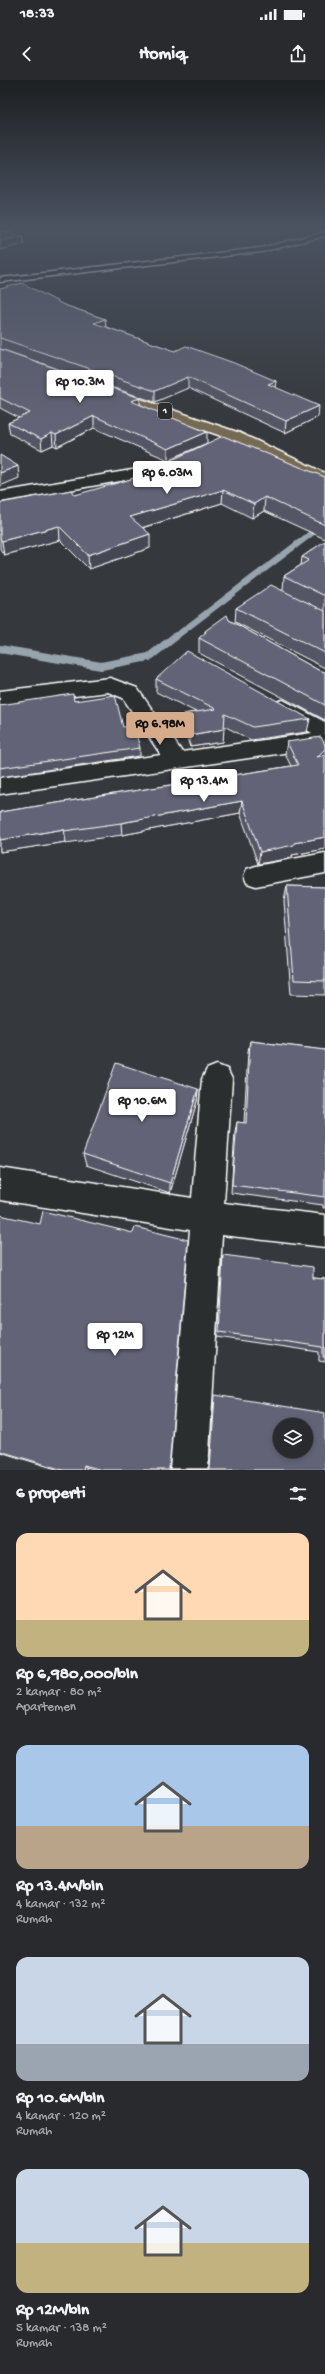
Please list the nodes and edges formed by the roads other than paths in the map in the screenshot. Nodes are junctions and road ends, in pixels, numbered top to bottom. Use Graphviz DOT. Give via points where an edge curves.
graph roads {
  1 [pos="95,387"];
  2 [pos="235,436"];
  3 [pos="214,447"];
  4 [pos="187,460"];
  5 [pos="325,479"];
  6 [pos="0,497"];
  7 [pos="265,697"];
  8 [pos="0,698"];
  9 [pos="325,731"];
  10 [pos="325,739"];
  11 [pos="178,761"];
  12 [pos="0,786"];
  13 [pos="325,863"];
  14 [pos="256,876"];
  15 [pos="217,1079"];
  16 [pos="0,1184"];
  17 [pos="208,1217"];
  18 [pos="325,1231"];
  19 [pos="189,1470"];
  1 -- 2 [label="highway, 1"];
  2 -- 3 [label="street"];
  2 -- 5 [label="highway, 1"];
  4 -- 6 [label="street" via="166,469"];
  7 -- 9 [label="street"];
  8 -- 11 [label="street" via="110,685 130,693"];
  10 -- 11 [label="street"];
  11 -- 12 [label="street"];
  13 -- 14 [label="street"];
  15 -- 17 [label="street"];
  16 -- 17 [label="street"];
  17 -- 18 [label="street"];
  17 -- 19 [label="street"];
}
